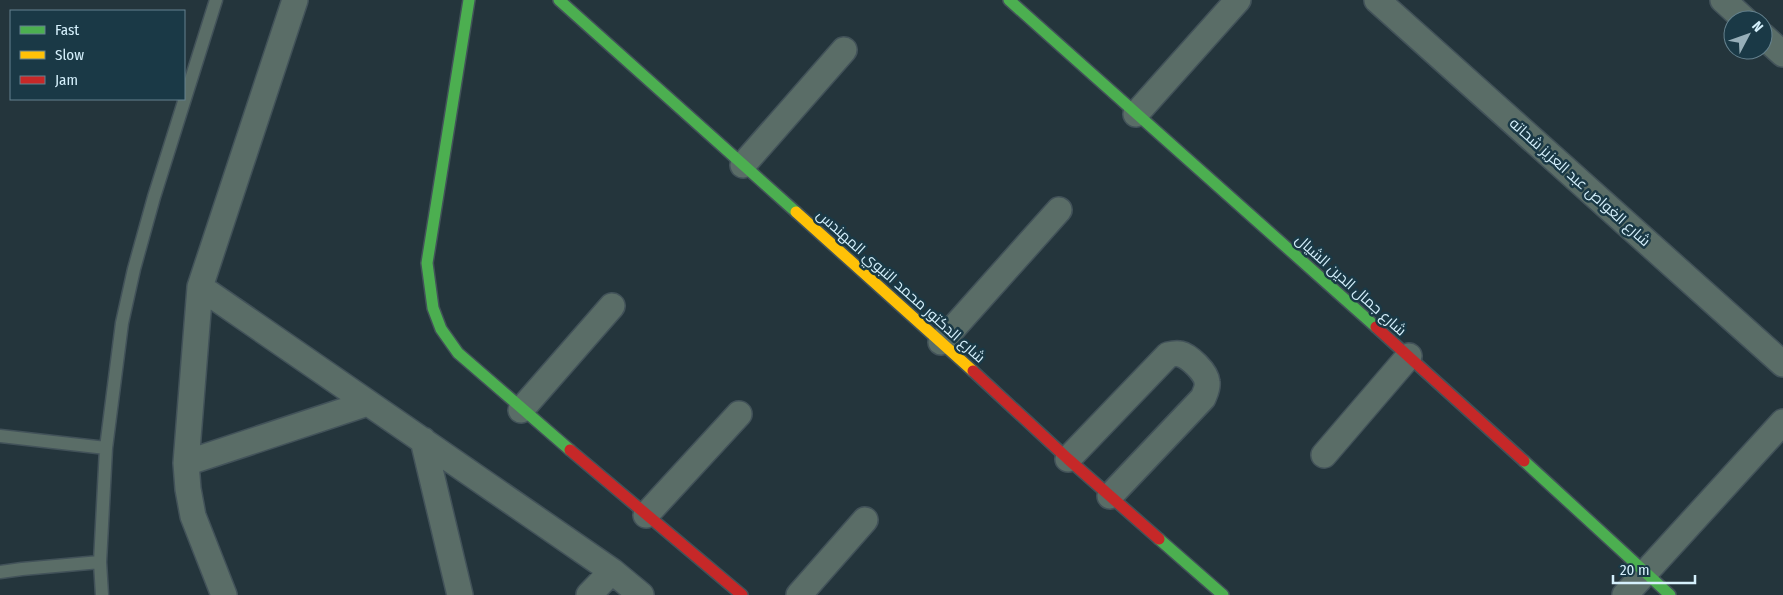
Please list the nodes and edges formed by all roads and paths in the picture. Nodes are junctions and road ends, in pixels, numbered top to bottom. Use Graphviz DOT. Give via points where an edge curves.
graph roads {
  1 [pos="216,0"];
  2 [pos="295,0"];
  3 [pos="469,0"];
  4 [pos="559,0"];
  5 [pos="1009,0"];
  6 [pos="1238,0"];
  7 [pos="1378,0"];
  8 [pos="1723,0"];
  9 [pos="1734,10"];
  10 [pos="1773,45"];
  11 [pos="844,50"];
  12 [pos="1783,54"];
  13 [pos="185,98"];
  14 [pos="185,100"];
  15 [pos="1136,114"];
  16 [pos="744,165"];
  17 [pos="1059,210"];
  18 [pos="200,287"];
  19 [pos="612,306"];
  20 [pos="941,342"];
  21 [pos="1409,356"];
  22 [pos="1783,364"];
  23 [pos="368,403"];
  24 [pos="521,410"];
  25 [pos="739,414"];
  26 [pos="1783,422"];
  27 [pos="0,436"];
  28 [pos="423,440"];
  29 [pos="106,448"];
  30 [pos="1324,455"];
  31 [pos="1068,459"];
  32 [pos="186,463"];
  33 [pos="1110,496"];
  34 [pos="646,515"];
  35 [pos="865,520"];
  36 [pos="100,562"];
  37 [pos="612,570"];
  38 [pos="0,572"];
  39 [pos="1646,572"];
  40 [pos="102,595"];
  41 [pos="224,595"];
  42 [pos="460,595"];
  43 [pos="589,595"];
  44 [pos="641,595"];
  45 [pos="742,595"];
  46 [pos="799,595"];
  47 [pos="1223,595"];
  48 [pos="1625,595"];
  49 [pos="1670,595"];
  1 -- 13 [label="lane"];
  2 -- 18 [label="street"];
  3 -- 24 [label="street" via="428,263 429,293 437,321 451,346"];
  4 -- 16 [label="street, شارع الدكتور محمد النبوي المهندس"];
  5 -- 15 [label="street, شارع جمال الدين الشيال"];
  6 -- 15 [label="street"];
  7 -- 22 [label="street, شارع الغواص عبد العزيز شحاته"];
  8 -- 9 [label="street"];
  10 -- 12 [label="street"];
  11 -- 16 [label="street"];
  14 -- 29 [label="lane" via="154,197 122,322"];
  15 -- 21 [label="street, شارع جمال الدين الشيال"];
  16 -- 20 [label="street, شارع الدكتور محمد النبوي المهندس"];
  17 -- 20 [label="street"];
  18 -- 23 [label="street"];
  18 -- 32 [label="street"];
  19 -- 24 [label="street"];
  20 -- 31 [label="street, شارع الدكتور محمد النبوي المهندس"];
  21 -- 30 [label="street"];
  21 -- 39 [label="street, شارع جمال الدين الشيال"];
  23 -- 28 [label="street"];
  23 -- 32 [label="street"];
  24 -- 34 [label="street"];
  25 -- 34 [label="street"];
  26 -- 39 [label="street"];
  27 -- 29 [label="lane"];
  28 -- 37 [label="street"];
  28 -- 42 [label="street"];
  29 -- 36 [label="lane"];
  31 -- 33 [label="street, شارع الدكتور محمد النبوي المهندس"];
  31 -- 33 [label="street" via="1168,355 1186,356 1208,383 1203,398"];
  32 -- 41 [label="street" via="193,516"];
  33 -- 47 [label="street, شارع الدكتور محمد النبوي المهندس"];
  34 -- 45 [label="street"];
  35 -- 46 [label="street"];
  36 -- 38 [label="lane"];
  36 -- 40 [label="lane"];
  37 -- 43 [label="street"];
  37 -- 44 [label="street"];
  39 -- 48 [label="street"];
  39 -- 49 [label="street, شارع جمال الدين الشيال"];
}
